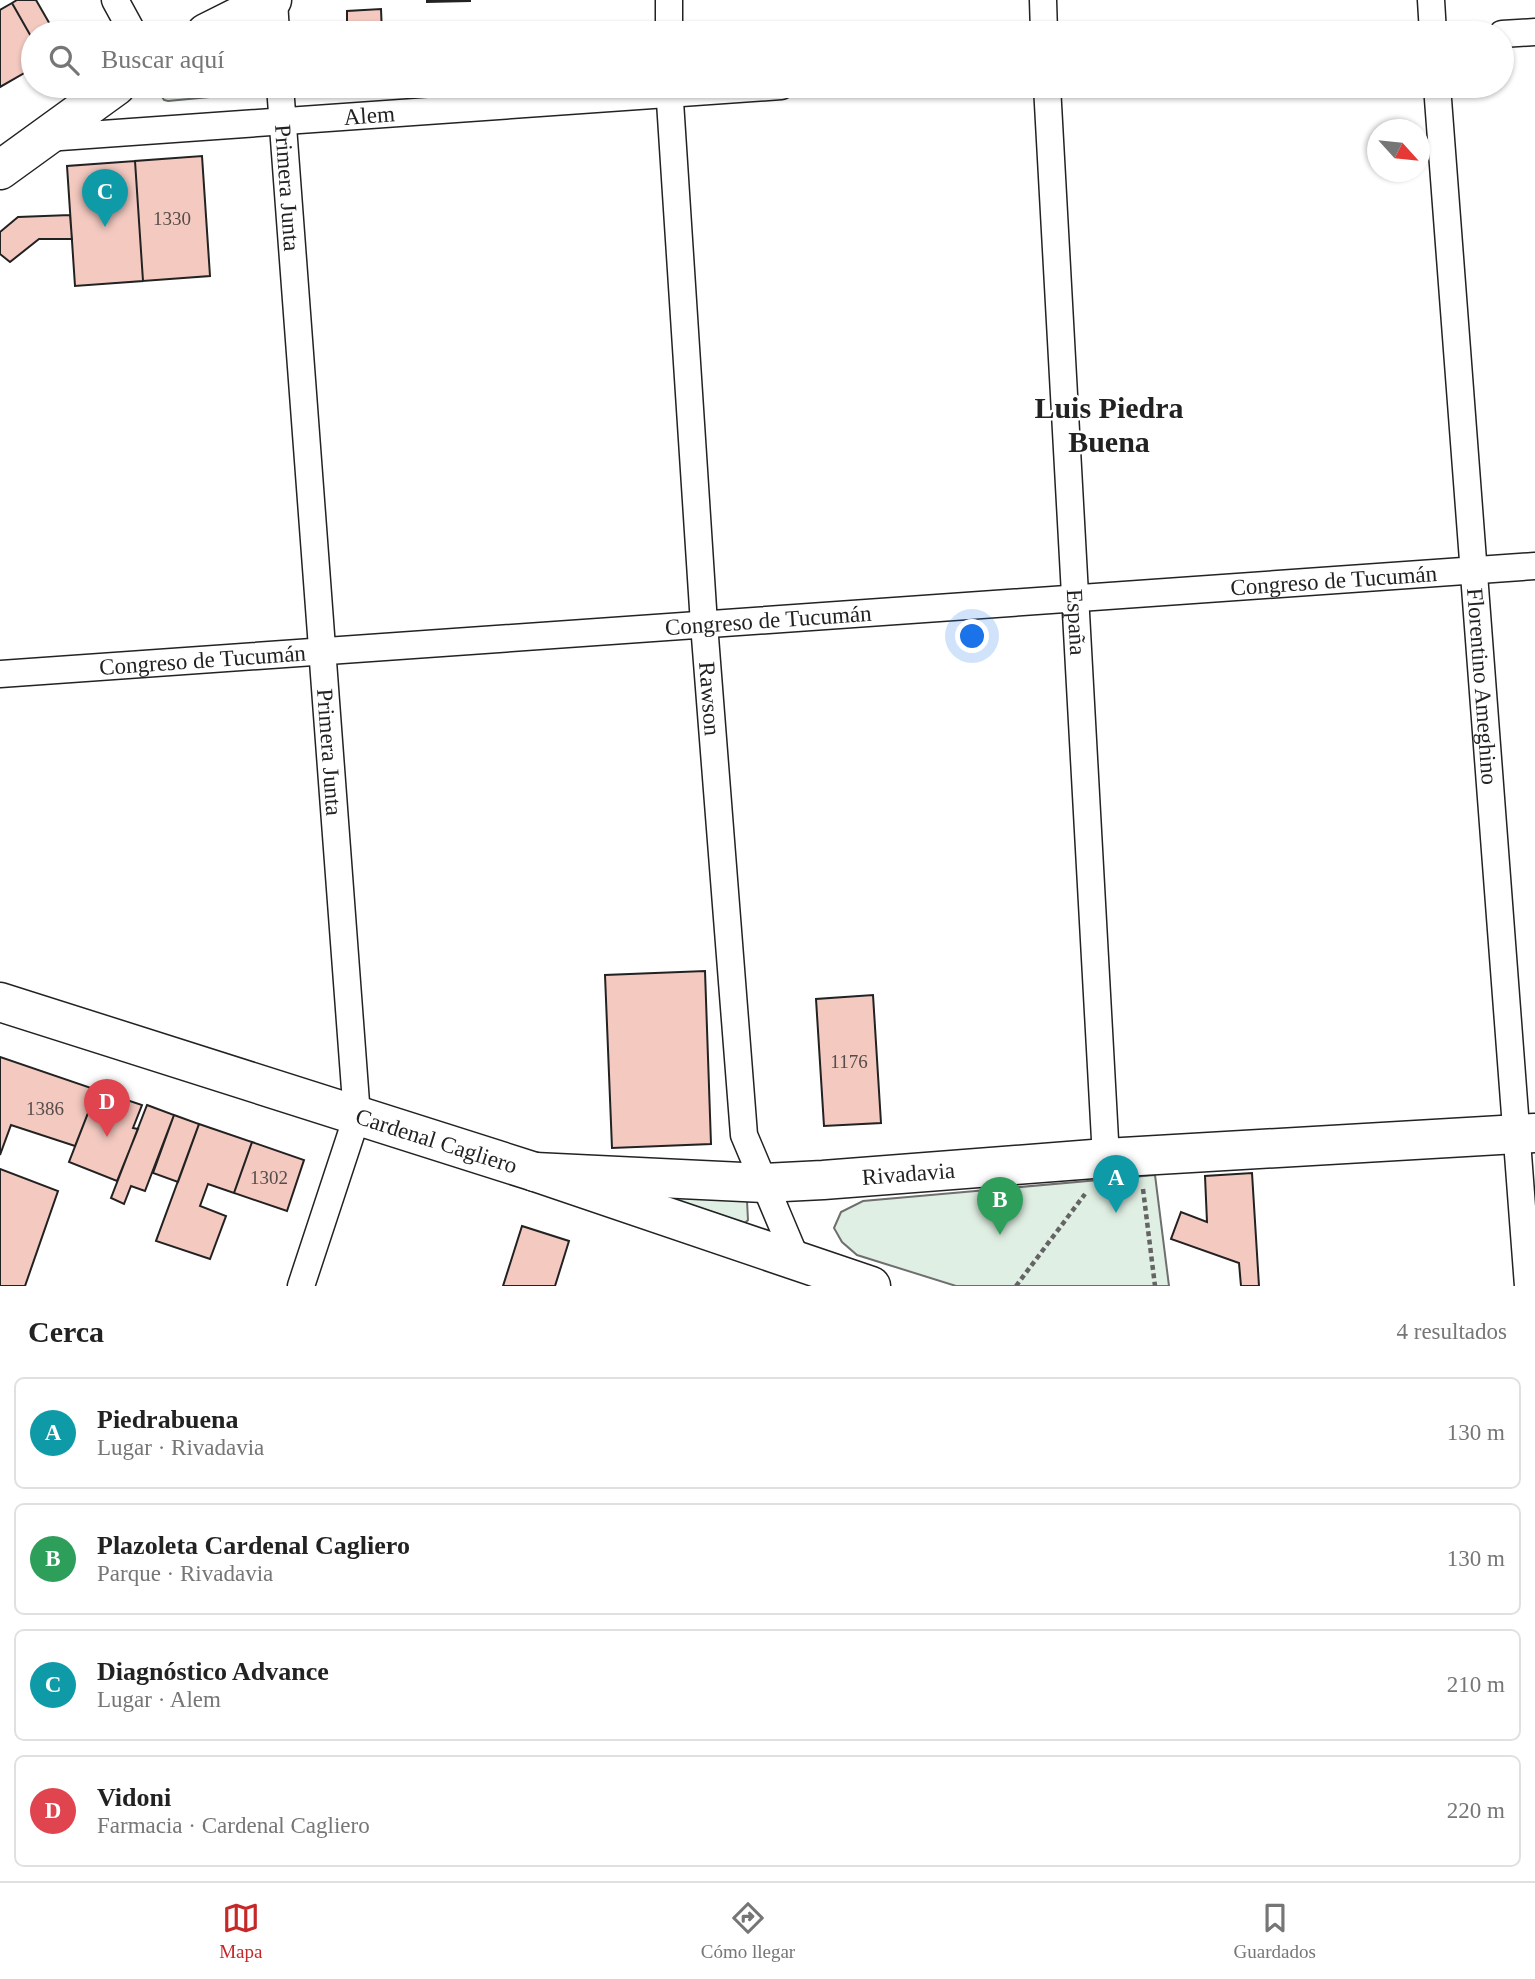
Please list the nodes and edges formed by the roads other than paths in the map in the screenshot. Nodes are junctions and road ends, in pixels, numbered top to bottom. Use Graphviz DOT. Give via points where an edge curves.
graph roads {
  1 [pos="115,0"];
  2 [pos="273,0"];
  3 [pos="669,0"];
  4 [pos="1042,0"];
  5 [pos="1431,0"];
  6 [pos="126,21"];
  7 [pos="230,21"];
  8 [pos="275,21"];
  9 [pos="669,21"];
  10 [pos="1043,21"];
  11 [pos="1432,21"];
  12 [pos="1535,32"];
  13 [pos="1514,33"];
  14 [pos="99,98"];
  15 [pos="281,98"];
  16 [pos="569,98"];
  17 [pos="670,98"];
  18 [pos="1048,98"];
  19 [pos="1438,98"];
  20 [pos="283,121"];
  21 [pos="41,138"];
  22 [pos="0,170"];
  23 [pos="1535,566"];
  24 [pos="1474,570"];
  25 [pos="1076,598"];
  26 [pos="704,624"];
  27 [pos="322,651"];
  28 [pos="0,674"];
  29 [pos="0,1002"];
  30 [pos="357,1116"];
  31 [pos="1526,1134"];
  32 [pos="1122,1158"];
  33 [pos="535,1172"];
  34 [pos="765,1182"];
  35 [pos="797,1261"];
  36 [pos="301,1286"];
  37 [pos="871,1286"];
  38 [pos="1528,1286"];
  1 -- 6 [label="street"];
  2 -- 7 [label="main road"];
  2 -- 8 [label="street"];
  3 -- 9 [label="street"];
  4 -- 10 [label="street"];
  5 -- 11 [label="street"];
  12 -- 13 [label="street"];
  14 -- 21 [label="main road"];
  15 -- 20 [label="street, Primera Junta"];
  16 -- 20 [label="street, Alem"];
  17 -- 26 [label="street, Rawson"];
  18 -- 25 [label="street, España"];
  19 -- 24 [label="street, Florentino Ameghino"];
  20 -- 21 [label="street, Alem"];
  20 -- 27 [label="street, Primera Junta"];
  21 -- 22 [label="main road"];
  23 -- 24 [label="street, Congreso de Tucumán"];
  24 -- 25 [label="street, Congreso de Tucumán"];
  24 -- 31 [label="street, Florentino Ameghino"];
  25 -- 26 [label="street, Congreso de Tucumán"];
  25 -- 32 [label="street, España"];
  26 -- 27 [label="street, Congreso de Tucumán"];
  26 -- 34 [label="street, Rawson" via="744,1135"];
  27 -- 28 [label="street, Congreso de Tucumán"];
  27 -- 30 [label="street, Primera Junta"];
  29 -- 30 [label="main road, Cardenal Cagliero"];
  30 -- 33 [label="main road, Cardenal Cagliero"];
  30 -- 36 [label="street, Primera Junta"];
  31 -- 32 [label="main road, Rivadavia"];
  31 -- 38 [label="street, Florentino Ameghino"];
  32 -- 34 [label="main road, Rivadavia"];
  33 -- 34 [label="main road, Rivadavia"];
  33 -- 35 [label="main road, Cardenal Cagliero"];
  34 -- 35 [label="street, Rawson"];
  35 -- 37 [label="main road, Cardenal Cagliero"];
}
